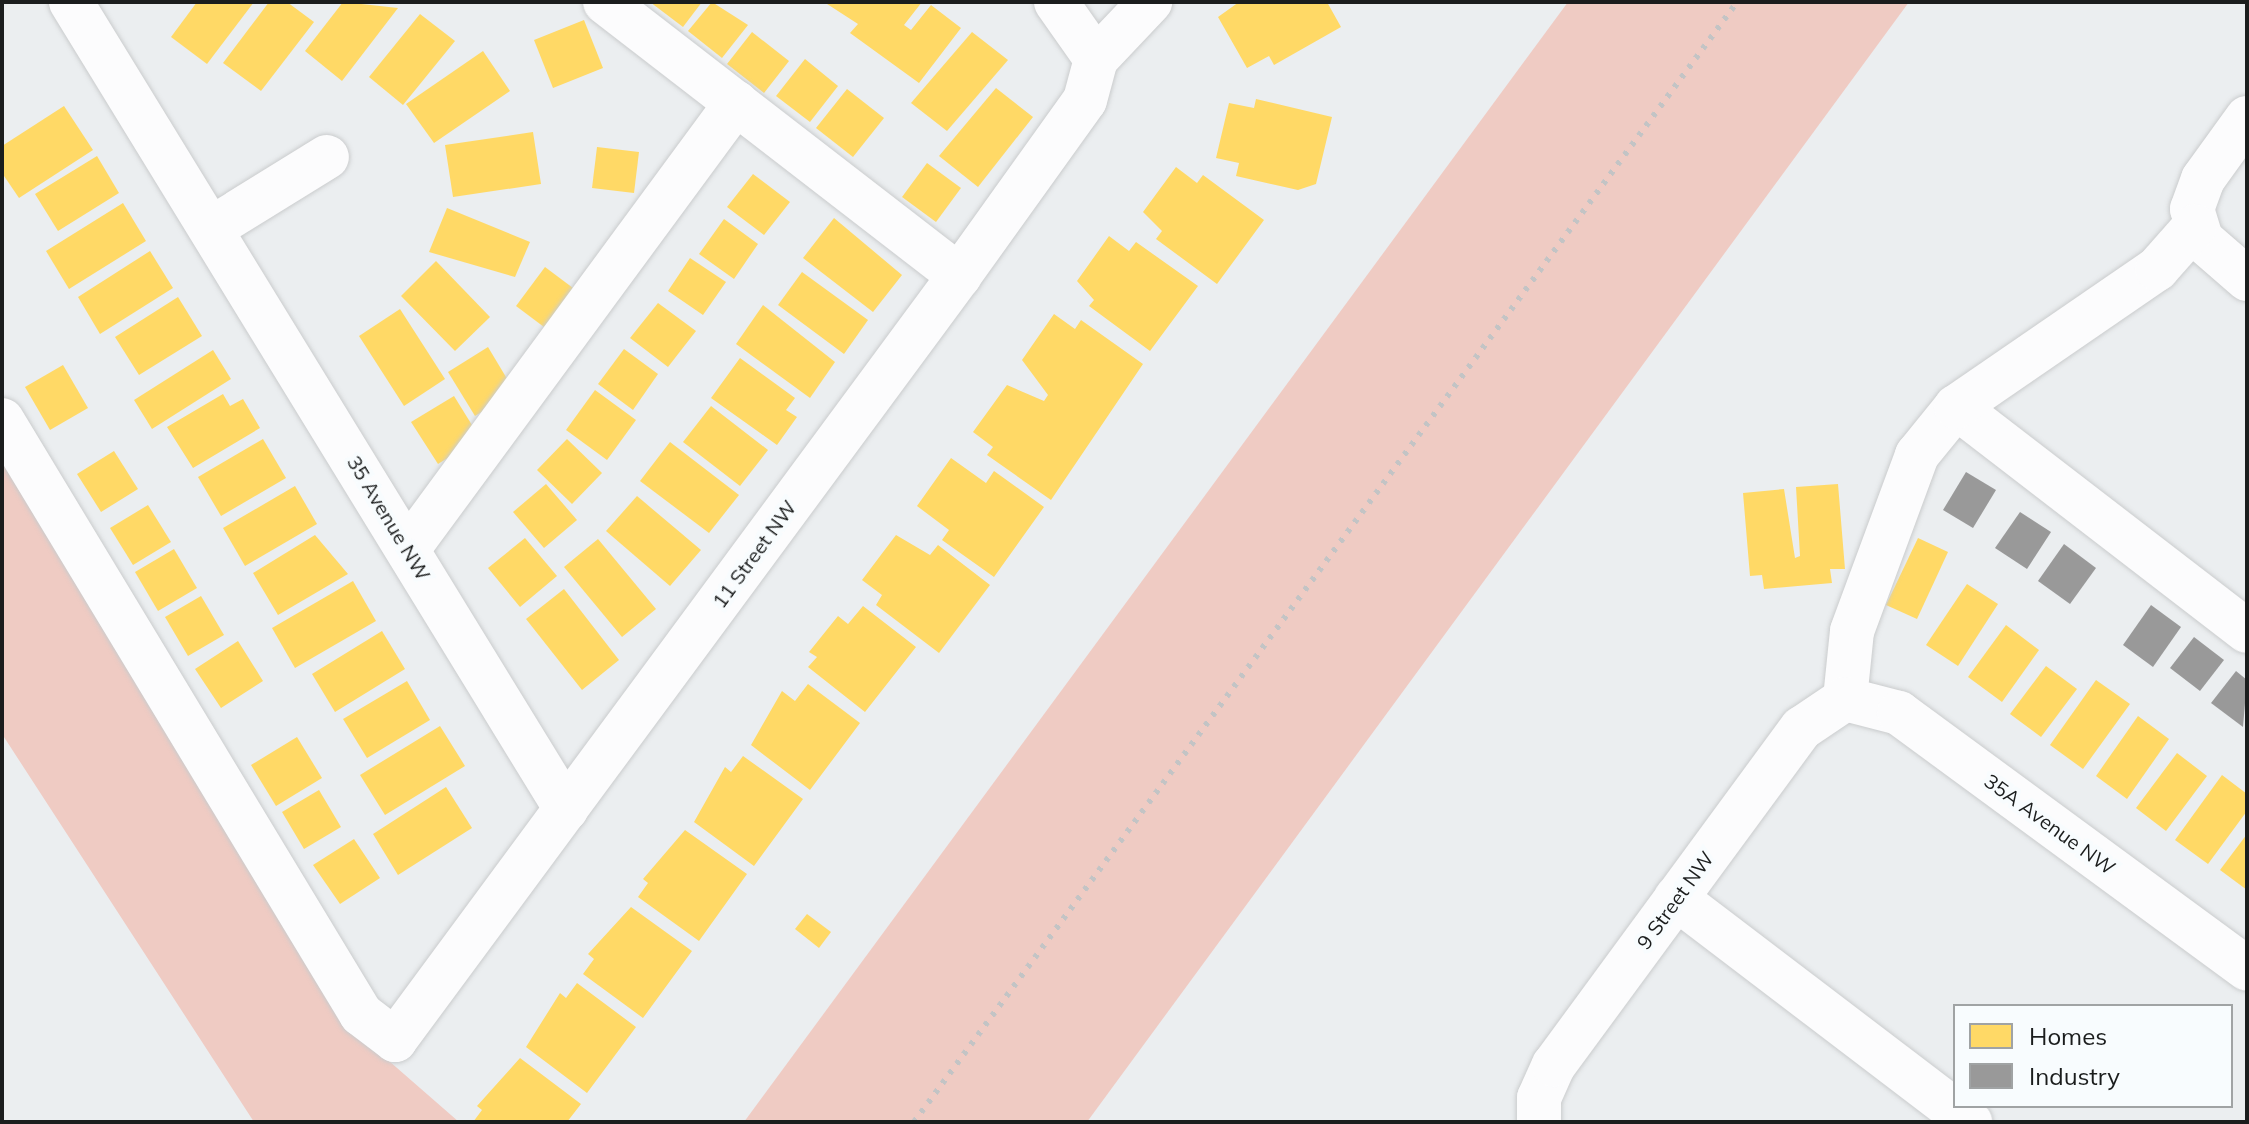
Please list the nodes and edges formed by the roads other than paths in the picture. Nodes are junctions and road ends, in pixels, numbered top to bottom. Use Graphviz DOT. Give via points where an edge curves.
graph roads {
  1 [pos="71,2"];
  2 [pos="605,2"];
  3 [pos="1056,2"];
  4 [pos="1150,2"];
  5 [pos="1096,59"];
  6 [pos="736,103"];
  7 [pos="2247,118"];
  8 [pos="327,157"];
  9 [pos="2195,226"];
  10 [pos="212,228"];
  11 [pos="959,276"];
  12 [pos="2247,279"];
  13 [pos="1956,407"];
  14 [pos="2,420"];
  15 [pos="408,549"];
  16 [pos="2247,631"];
  17 [pos="1845,699"];
  18 [pos="566,809"];
  19 [pos="1676,898"];
  20 [pos="2247,969"];
  21 [pos="1539,1122"];
  22 [pos="1970,1122"];
  1 -- 10 [label="street, 35 Avenue NW"];
  2 -- 6 [label="street"];
  3 -- 5 [label="street"];
  4 -- 5 [label="street"];
  5 -- 11 [label="street, 11 Street NW" via="1085,100"];
  6 -- 11 [label="street"];
  6 -- 15 [label="street"];
  7 -- 9 [label="street" via="2195,196"];
  8 -- 10 [label="street"];
  9 -- 12 [label="street" via="2210,250"];
  9 -- 13 [label="street" via="2157,269"];
  10 -- 15 [label="street, 35 Avenue NW"];
  11 -- 18 [label="street, 11 Street NW"];
  13 -- 16 [label="street"];
  13 -- 17 [label="street" via="1911,465 1852,631"];
  14 -- 18 [label="street, 11 Street NW" via="361,1014 395,1040"];
  15 -- 18 [label="street, 35 Avenue NW"];
  17 -- 19 [label="street, 9 Street NW" via="1802,728"];
  17 -- 20 [label="street, 35A Avenue NW" via="1899,713"];
  19 -- 21 [label="street, 9 Street NW" via="1554,1065 1539,1098"];
  19 -- 22 [label="street"];
}
